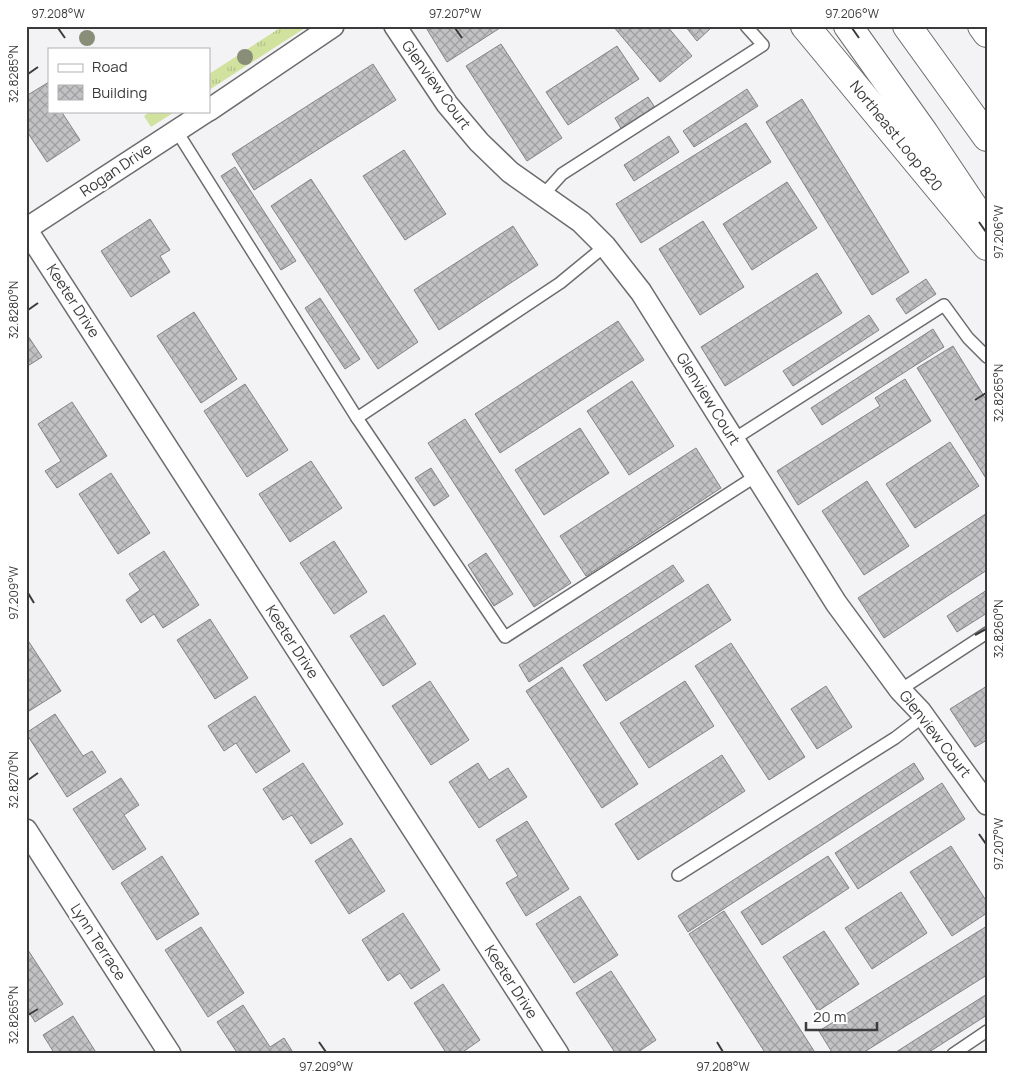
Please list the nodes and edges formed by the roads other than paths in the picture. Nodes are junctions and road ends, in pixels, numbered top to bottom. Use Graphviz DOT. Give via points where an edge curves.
graph roads {
  1 [pos="333,26"];
  2 [pos="394,26"];
  3 [pos="746,26"];
  4 [pos="805,26"];
  5 [pos="848,26"];
  6 [pos="907,26"];
  7 [pos="982,26"];
  8 [pos="987,33"];
  9 [pos="210,107"];
  10 [pos="202,112"];
  11 [pos="176,130"];
  12 [pos="987,137"];
  13 [pos="543,195"];
  14 [pos="987,227"];
  15 [pos="26,229"];
  16 [pos="605,246"];
  17 [pos="987,246"];
  18 [pos="987,356"];
  19 [pos="356,418"];
  20 [pos="734,439"];
  21 [pos="756,476"];
  22 [pos="987,633"];
  23 [pos="900,690"];
  24 [pos="924,716"];
  25 [pos="987,804"];
  26 [pos="26,830"];
  27 [pos="678,875"];
  28 [pos="987,1031"];
  29 [pos="170,1054"];
  30 [pos="558,1054"];
  31 [pos="953,1054"];
  1 -- 9 [label="street, Rogan Drive"];
  2 -- 13 [label="street, Glenview Court" via="447,104 479,142 510,172"];
  3 -- 13 [label="lane" via="763,45 562,174"];
  4 -- 17 [label="main road, Northeast Loop 820"];
  5 -- 14 [label="main road"];
  6 -- 12 [label="main road"];
  7 -- 8 [label="main road"];
  10 -- 11 [label="street, Rogan Drive"];
  11 -- 15 [label="street, Rogan Drive"];
  11 -- 19 [label="lane"];
  13 -- 16 [label="street, Glenview Court" via="581,222"];
  15 -- 30 [label="street, Keeter Drive"];
  16 -- 19 [label="lane" via="560,283"];
  16 -- 20 [label="street, Glenview Court" via="641,292"];
  18 -- 20 [label="lane" via="968,338 944,305"];
  19 -- 21 [label="lane" via="505,638"];
  20 -- 21 [label="street, Glenview Court"];
  21 -- 23 [label="street, Glenview Court" via="836,603"];
  22 -- 23 [label="lane"];
  23 -- 24 [label="street, Glenview Court"];
  24 -- 25 [label="street, Glenview Court"];
  24 -- 27 [label="lane" via="895,738"];
  26 -- 29 [label="street, Lynn Terrace"];
  28 -- 31 [label="lane"];
}
